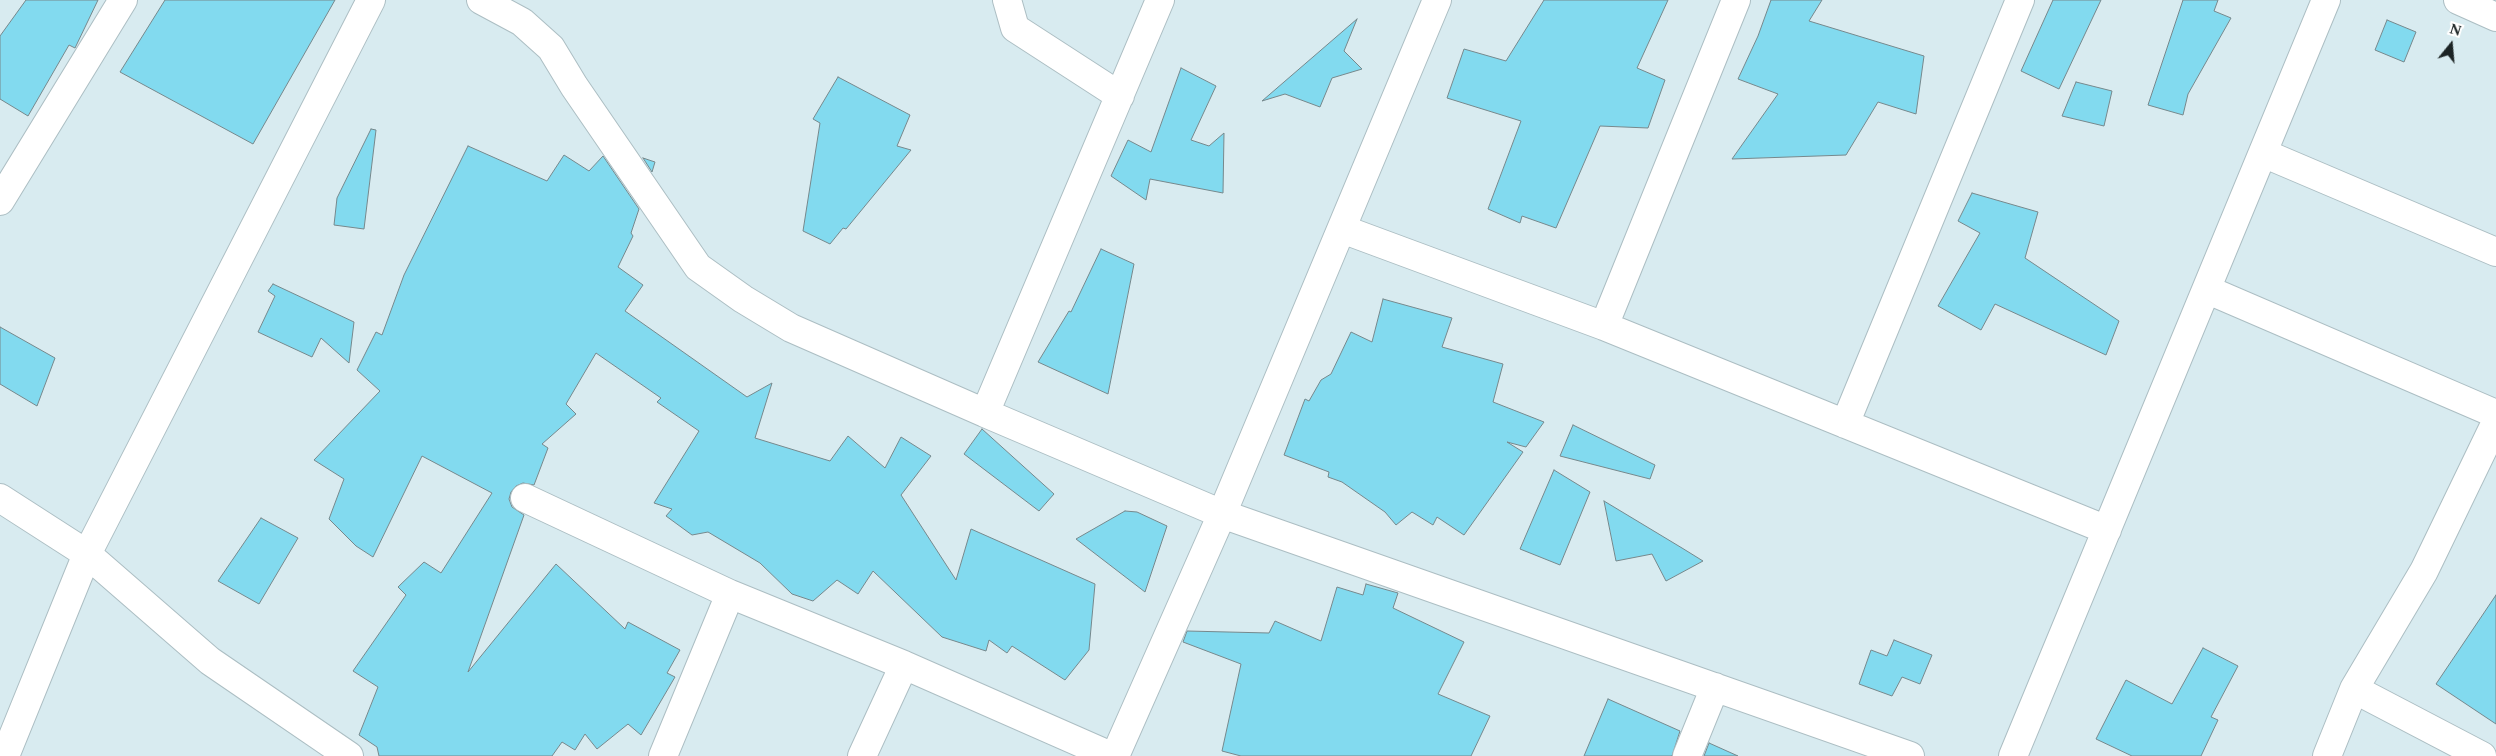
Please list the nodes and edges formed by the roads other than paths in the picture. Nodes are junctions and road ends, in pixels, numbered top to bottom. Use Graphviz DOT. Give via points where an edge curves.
graph roads {
  1 [pos="122,0"];
  2 [pos="371,0"];
  3 [pos="481,0"];
  4 [pos="1007,0"];
  5 [pos="1160,0"];
  6 [pos="1437,0"];
  7 [pos="1736,0"];
  8 [pos="2020,0"];
  9 [pos="2326,0"];
  10 [pos="2458,0"];
  11 [pos="2496,17"];
  12 [pos="1120,96"];
  13 [pos="2263,153"];
  14 [pos="0,201"];
  15 [pos="1342,229"];
  16 [pos="2496,252"];
  17 [pos="2208,290"];
  18 [pos="1604,326"];
  19 [pos="985,414"];
  20 [pos="2496,414"];
  21 [pos="2496,422"];
  22 [pos="1845,424"];
  23 [pos="0,498"];
  24 [pos="525,498"];
  25 [pos="1222,514"];
  26 [pos="2107,530"];
  27 [pos="88,554"];
  28 [pos="730,594"];
  29 [pos="904,665"];
  30 [pos="1714,687"];
  31 [pos="2354,689"];
  32 [pos="5,756"];
  33 [pos="349,756"];
  34 [pos="663,756"];
  35 [pos="862,756"];
  36 [pos="1111,756"];
  37 [pos="1116,756"];
  38 [pos="1686,756"];
  39 [pos="1910,756"];
  40 [pos="2013,756"];
  41 [pos="2327,756"];
  42 [pos="2482,756"];
  1 -- 14 [label="street"];
  2 -- 27 [label="street"];
  3 -- 19 [label="street" via="522,22 551,48 698,267 791,328"];
  4 -- 12 [label="street" via="1015,28"];
  5 -- 12 [label="street"];
  6 -- 15 [label="street"];
  7 -- 18 [label="street"];
  8 -- 22 [label="street"];
  9 -- 13 [label="street"];
  10 -- 11 [label="street"];
  12 -- 19 [label="street"];
  13 -- 16 [label="street"];
  13 -- 17 [label="street"];
  15 -- 18 [label="street"];
  15 -- 25 [label="street"];
  17 -- 20 [label="street"];
  17 -- 26 [label="street"];
  18 -- 22 [label="street"];
  19 -- 25 [label="street"];
  21 -- 31 [label="street" via="2424,571"];
  22 -- 26 [label="street"];
  23 -- 27 [label="street"];
  24 -- 28 [label="street"];
  25 -- 30 [label="street"];
  25 -- 37 [label="street"];
  26 -- 40 [label="street"];
  27 -- 32 [label="street"];
  27 -- 33 [label="street" via="210,660"];
  28 -- 29 [label="street"];
  28 -- 34 [label="street"];
  29 -- 35 [label="street"];
  29 -- 36 [label="street"];
  30 -- 38 [label="street"];
  30 -- 39 [label="street"];
  31 -- 41 [label="street"];
  31 -- 42 [label="street"];
}
